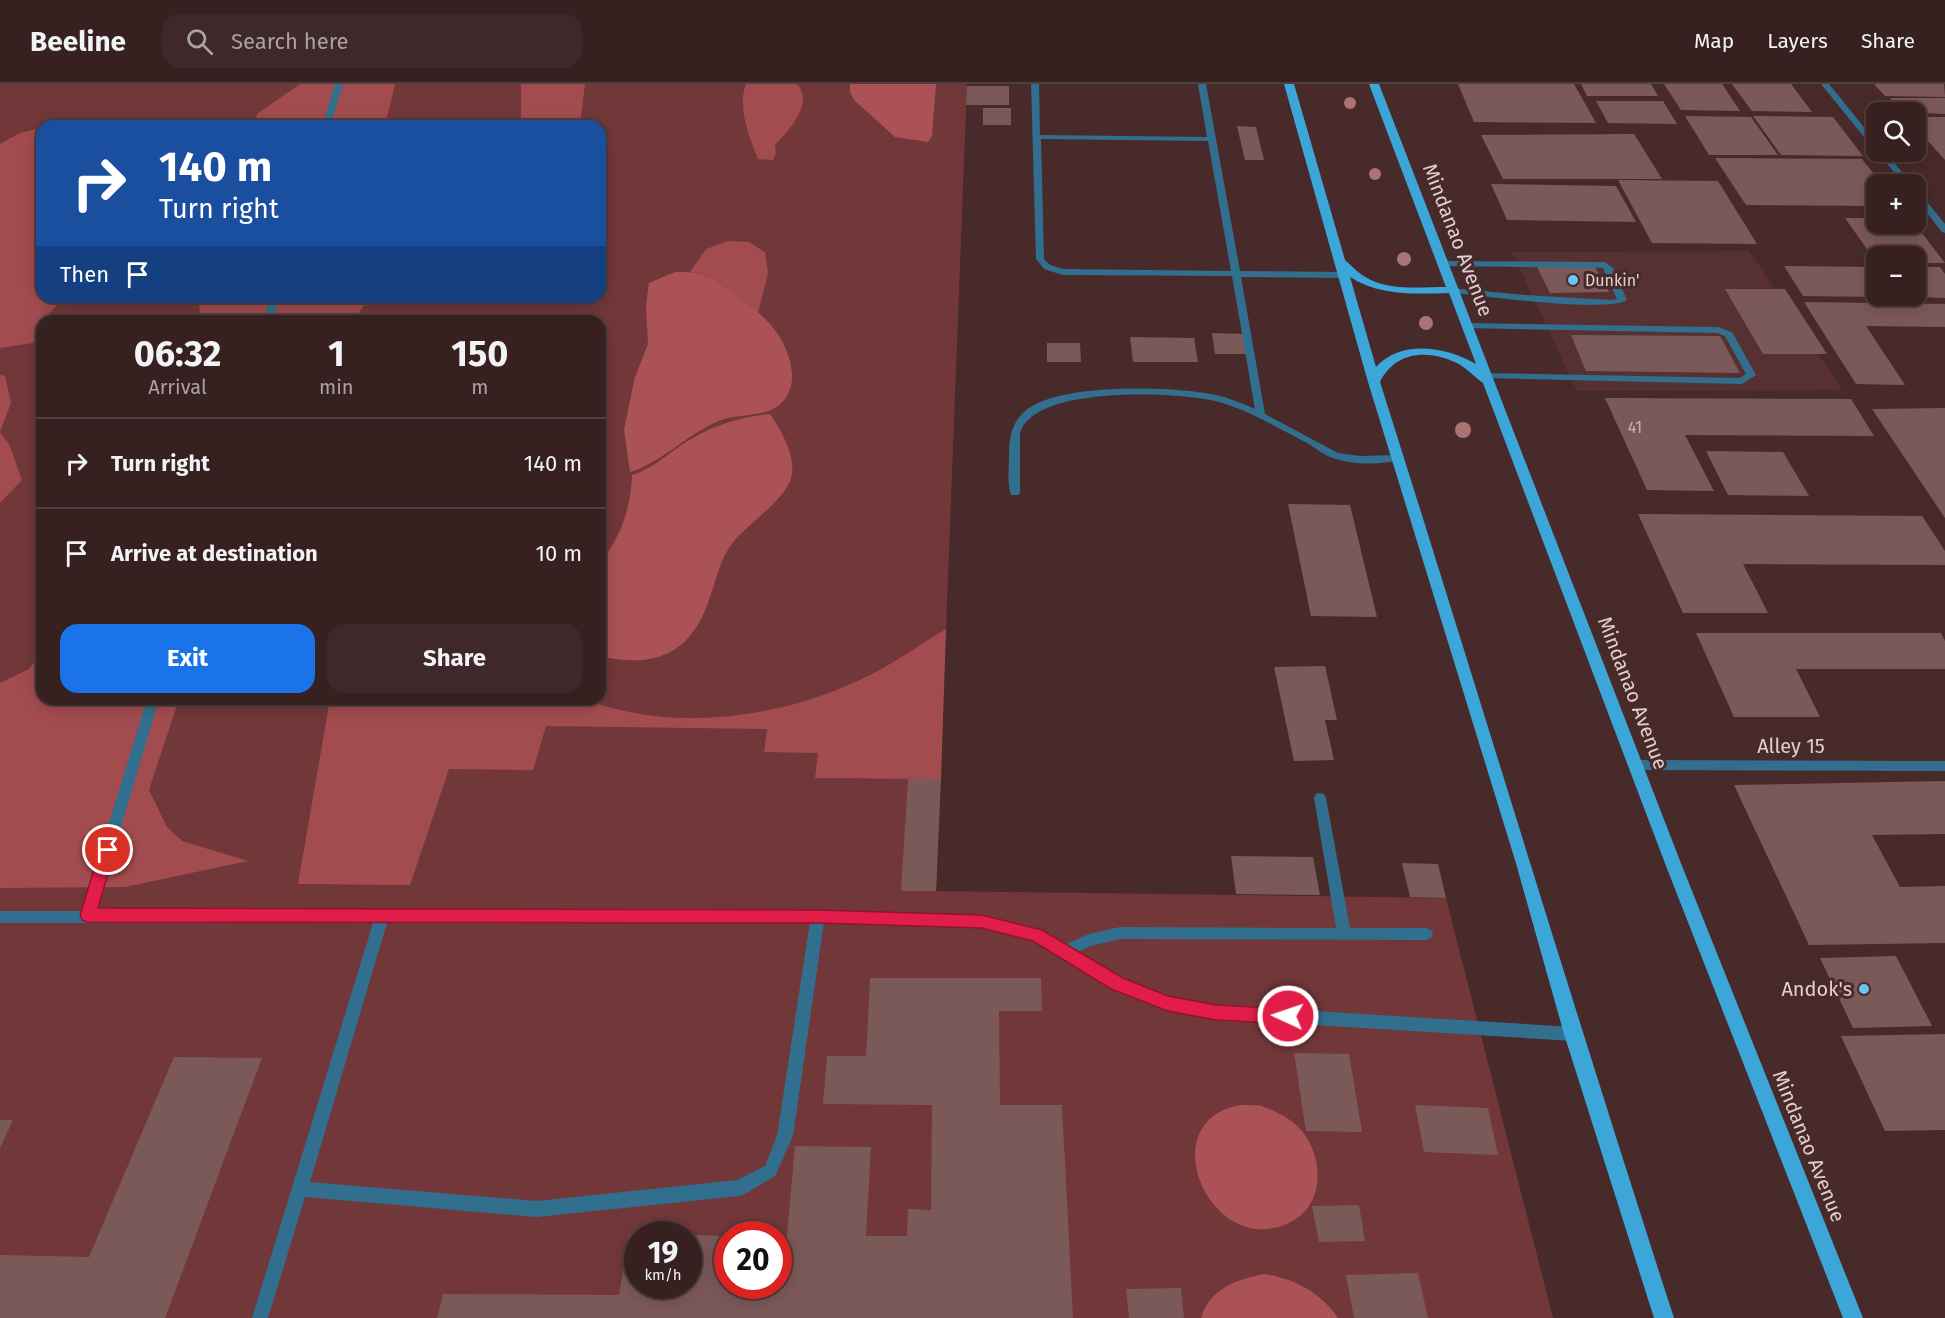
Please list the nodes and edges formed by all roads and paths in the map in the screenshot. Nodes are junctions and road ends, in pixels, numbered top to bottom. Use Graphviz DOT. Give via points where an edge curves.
graph roads {
  1 [pos="339,84"];
  2 [pos="1035,84"];
  3 [pos="1202,84"];
  4 [pos="1289,84"];
  5 [pos="1374,84"];
  6 [pos="1826,84"];
  7 [pos="328,120"];
  8 [pos="1866,134"];
  9 [pos="1038,137"];
  10 [pos="1212,139"];
  11 [pos="1889,162"];
  12 [pos="1900,174"];
  13 [pos="1926,206"];
  14 [pos="1945,230"];
  15 [pos="1340,261"];
  16 [pos="1444,264"];
  17 [pos="1236,274"];
  18 [pos="1344,275"];
  19 [pos="1454,290"];
  20 [pos="1467,326"];
  21 [pos="1488,381"];
  22 [pos="1374,382"];
  23 [pos="1261,417"];
  24 [pos="1397,458"];
  25 [pos="1015,492"];
  26 [pos="151,705"];
  27 [pos="1637,765"];
  28 [pos="1945,766"];
  29 [pos="1320,798"];
  30 [pos="88,915"];
  31 [pos="818,916"];
  32 [pos="0,917"];
  33 [pos="382,917"];
  34 [pos="1344,933"];
  35 [pos="1426,934"];
  36 [pos="1062,952"];
  37 [pos="1573,1034"];
  38 [pos="300,1189"];
  39 [pos="260,1318"];
  40 [pos="1664,1318"];
  41 [pos="1853,1318"];
  1 -- 7 [label="street"];
  2 -- 9 [label="street"];
  3 -- 10 [label="street"];
  4 -- 15 [label="main road"];
  5 -- 16 [label="main road, Mindanao Avenue"];
  6 -- 8 [label="street"];
  9 -- 10 [label="street"];
  9 -- 17 [label="street" via="1040,259 1047,267 1063,272"];
  10 -- 17 [label="street"];
  11 -- 12 [label="street"];
  13 -- 14 [label="street"];
  15 -- 18 [label="main road"];
  15 -- 19 [label="main road" via="1353,275 1377,286"];
  16 -- 19 [label="main road, Mindanao Avenue"];
  16 -- 19 [label="street" via="1605,265 1622,300 1611,303 1525,298"];
  17 -- 18 [label="street"];
  17 -- 23 [label="street"];
  18 -- 22 [label="main road"];
  19 -- 20 [label="main road, Mindanao Avenue"];
  20 -- 21 [label="main road, Mindanao Avenue"];
  20 -- 21 [label="street" via="1718,330 1729,334 1751,375 1742,381"];
  21 -- 22 [label="main road" via="1470,365 1434,353 1398,355 1381,366"];
  21 -- 27 [label="main road, Mindanao Avenue"];
  22 -- 24 [label="main road"];
  23 -- 24 [label="street" via="1338,456"];
  23 -- 25 [label="street" via="1214,398 1167,392 1077,395 1044,404 1017,428"];
  24 -- 37 [label="main road" via="1523,860"];
  26 -- 30 [label="street"];
  27 -- 28 [label="street, Alley 15"];
  27 -- 41 [label="main road, Mindanao Avenue"];
  29 -- 34 [label="street"];
  30 -- 32 [label="street"];
  30 -- 33 [label="street"];
  31 -- 33 [label="street"];
  31 -- 36 [label="street" via="982,921 1036,935"];
  31 -- 38 [label="street" via="785,1136 770,1171 739,1188 537,1209"];
  33 -- 38 [label="street"];
  34 -- 35 [label="street"];
  34 -- 36 [label="street" via="1120,933"];
  36 -- 37 [label="street" via="1137,992 1168,1004 1216,1012"];
  37 -- 40 [label="main road"];
  38 -- 39 [label="street"];
}
